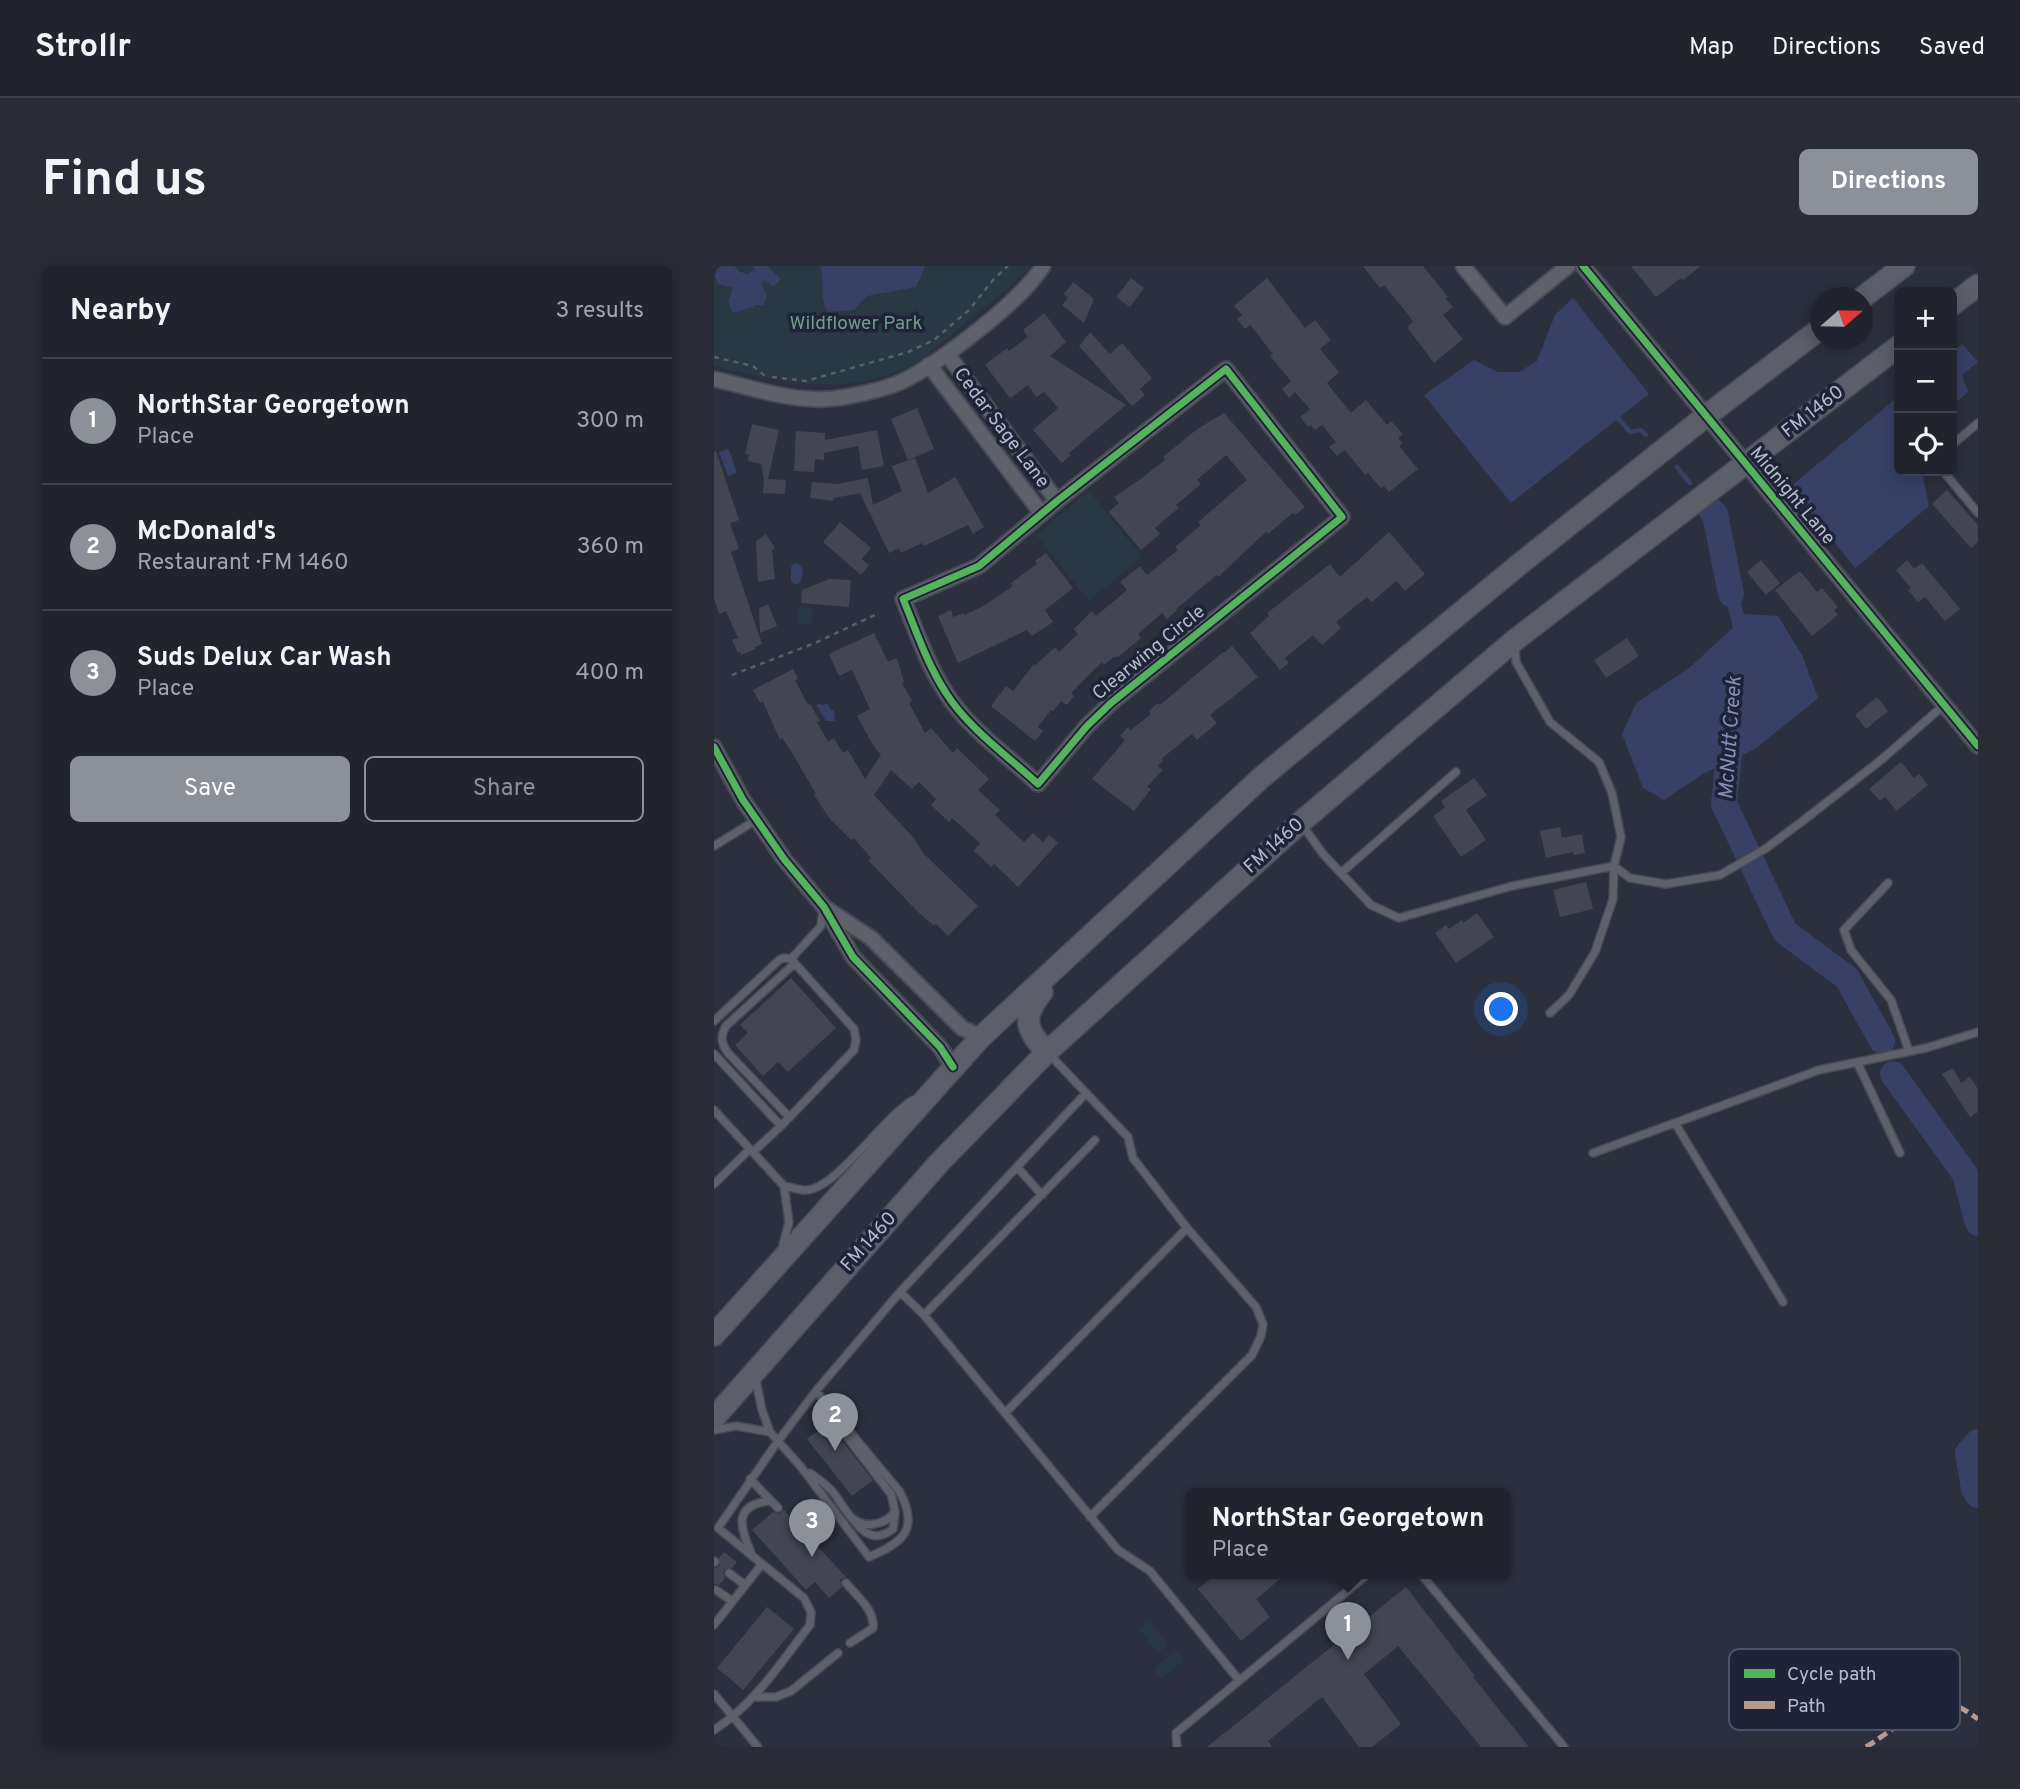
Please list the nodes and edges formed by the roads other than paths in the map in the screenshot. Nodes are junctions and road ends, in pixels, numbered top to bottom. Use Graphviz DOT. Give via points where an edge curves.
graph roads {
  1 [pos="1043,266"];
  2 [pos="1463,266"];
  3 [pos="1568,266"];
  4 [pos="1583,266"];
  5 [pos="1904,266"];
  6 [pos="1978,285"];
  7 [pos="1873,290"];
  8 [pos="1957,301"];
  9 [pos="1810,337"];
  10 [pos="1894,350"];
  11 [pos="947,354"];
  12 [pos="929,365"];
  13 [pos="714,379"];
  14 [pos="1706,416"];
  15 [pos="1978,423"];
  16 [pos="1957,441"];
  17 [pos="1745,464"];
  18 [pos="1947,476"];
  19 [pos="1057,501"];
  20 [pos="1978,513"];
  21 [pos="1042,514"];
  22 [pos="1514,640"];
  23 [pos="1944,705"];
  24 [pos="1975,736"];
  25 [pos="714,747"];
  26 [pos="1456,772"];
  27 [pos="757,820"];
  28 [pos="1301,822"];
  29 [pos="714,846"];
  30 [pos="1614,866"];
  31 [pos="1340,873"];
  32 [pos="1888,883"];
  33 [pos="824,907"];
  34 [pos="1077,949"];
  35 [pos="793,961"];
  36 [pos="1550,1013"];
  37 [pos="714,1021"];
  38 [pos="1978,1032"];
  39 [pos="981,1037"];
  40 [pos="1909,1051"];
  41 [pos="1047,1052"];
  42 [pos="714,1054"];
  43 [pos="1857,1062"];
  44 [pos="953,1067"];
  45 [pos="935,1087"];
  46 [pos="1086,1093"];
  47 [pos="714,1110"];
  48 [pos="789,1117"];
  49 [pos="1675,1123"];
  50 [pos="781,1126"];
  51 [pos="1095,1140"];
  52 [pos="751,1151"];
  53 [pos="1593,1153"];
  54 [pos="1900,1153"];
  55 [pos="1018,1168"];
  56 [pos="714,1184"];
  57 [pos="784,1186"];
  58 [pos="1042,1195"];
  59 [pos="1187,1228"];
  60 [pos="776,1266"];
  61 [pos="900,1292"];
  62 [pos="1783,1302"];
  63 [pos="924,1315"];
  64 [pos="714,1335"];
  65 [pos="754,1371"];
  66 [pos="816,1391"];
  67 [pos="828,1404"];
  68 [pos="1005,1413"];
  69 [pos="714,1418"];
  70 [pos="714,1430"];
  71 [pos="770,1432"];
  72 [pos="778,1441"];
  73 [pos="802,1466"];
  74 [pos="750,1479"];
  75 [pos="772,1501"];
  76 [pos="778,1508"];
  77 [pos="895,1511"];
  78 [pos="1090,1517"];
  79 [pos="852,1519"];
  80 [pos="716,1530"];
  81 [pos="753,1557"];
  82 [pos="762,1564"];
  83 [pos="729,1573"];
  84 [pos="1362,1579"];
  85 [pos="1425,1579"];
  86 [pos="846,1583"];
  87 [pos="745,1585"];
  88 [pos="716,1590"];
  89 [pos="732,1601"];
  90 [pos="714,1607"];
  91 [pos="723,1613"];
  92 [pos="714,1625"];
  93 [pos="849,1643"];
  94 [pos="838,1653"];
  95 [pos="1239,1681"];
  96 [pos="714,1694"];
  97 [pos="754,1697"];
  98 [pos="735,1717"];
  99 [pos="714,1730"];
  100 [pos="758,1747"];
  101 [pos="1177,1747"];
  102 [pos="1563,1747"];
  1 -- 11 [label="street" via="1034,281"];
  2 -- 3 [label="street" via="1505,317"];
  4 -- 14 [label="street, Midnight Lane"];
  5 -- 7 [label="main road"];
  6 -- 8 [label="main road"];
  9 -- 14 [label="main road"];
  10 -- 17 [label="main road, FM 1460 / FM 1460"];
  11 -- 12 [label="street"];
  11 -- 19 [label="street, Cedar Sage Lane"];
  12 -- 13 [label="street" via="902,382 825,399"];
  12 -- 21 [label="street, Cedar Sage Lane"];
  14 -- 17 [label="street, Midnight Lane"];
  14 -- 34 [label="main road" via="1262,777"];
  15 -- 16 [label="lane"];
  17 -- 22 [label="main road, FM 1460 / FM 1460"];
  17 -- 23 [label="street, Midnight Lane"];
  18 -- 20 [label="lane"];
  19 -- 21 [label="street, Clearwing Circle"];
  19 -- 21 [label="street, Clearwing Circle" via="1226,369 1342,517 1111,703 1038,784 946,694 904,599 979,566"];
  22 -- 28 [label="main road, FM 1460 / FM 1460"];
  22 -- 30 [label="lane" via="1516,662 1550,722 1599,762 1612,793 1621,837"];
  23 -- 24 [label="street, Midnight Lane"];
  23 -- 30 [label="lane" via="1765,849 1720,875 1665,884 1630,878"];
  25 -- 27 [label="street"];
  26 -- 31 [label="lane"];
  27 -- 29 [label="lane"];
  27 -- 33 [label="street"];
  28 -- 31 [label="lane"];
  28 -- 41 [label="main road, FM 1460 / FM 1460"];
  30 -- 31 [label="lane" via="1512,886 1399,918 1371,905"];
  30 -- 36 [label="lane" via="1613,899 1595,952 1569,995"];
  32 -- 40 [label="lane" via="1844,930 1851,950 1891,1000"];
  33 -- 35 [label="lane" via="821,926"];
  33 -- 39 [label="street" via="871,938 962,1028"];
  33 -- 44 [label="street" via="853,957 940,1047"];
  34 -- 39 [label="main road"];
  34 -- 41 [label="main road" via="1030,1007 1033,1038"];
  35 -- 37 [label="lane" via="779,960"];
  35 -- 48 [label="lane" via="854,1029 856,1040 854,1050"];
  35 -- 48 [label="lane" via="721,1035 728,1053"];
  38 -- 40 [label="lane"];
  39 -- 44 [label="main road"];
  40 -- 43 [label="lane"];
  41 -- 46 [label="lane"];
  41 -- 65 [label="main road, FM 1460 / FM 1460" via="939,1163"];
  42 -- 50 [label="lane"];
  43 -- 49 [label="lane" via="1819,1070"];
  43 -- 54 [label="lane"];
  44 -- 45 [label="main road"];
  45 -- 57 [label="lane" via="885,1123 825,1185 806,1190"];
  45 -- 60 [label="main road"];
  46 -- 55 [label="lane"];
  46 -- 59 [label="lane" via="1128,1137 1133,1158"];
  47 -- 52 [label="lane"];
  48 -- 50 [label="lane"];
  49 -- 53 [label="lane"];
  49 -- 62 [label="lane"];
  50 -- 52 [label="lane"];
  51 -- 58 [label="lane"];
  52 -- 56 [label="lane"];
  52 -- 57 [label="lane"];
  55 -- 58 [label="lane"];
  55 -- 61 [label="lane"];
  57 -- 60 [label="lane" via="789,1222"];
  58 -- 63 [label="lane"];
  59 -- 68 [label="lane"];
  59 -- 78 [label="lane" via="1256,1307 1263,1324 1261,1336 1252,1355"];
  60 -- 64 [label="main road"];
  61 -- 63 [label="lane"];
  61 -- 66 [label="lane"];
  63 -- 68 [label="lane"];
  65 -- 69 [label="main road, FM 1460 / FM 1460"];
  65 -- 71 [label="lane"];
  66 -- 67 [label="lane"];
  66 -- 72 [label="lane"];
  67 -- 73 [label="lane" via="909,1509 909,1525 900,1541 869,1557"];
  67 -- 77 [label="lane" via="833,1419 891,1494"];
  68 -- 78 [label="lane"];
  70 -- 71 [label="lane" via="736,1426"];
  71 -- 72 [label="lane"];
  72 -- 73 [label="lane"];
  72 -- 74 [label="lane"];
  73 -- 79 [label="lane" via="831,1489"];
  74 -- 75 [label="lane"];
  74 -- 80 [label="lane"];
  75 -- 76 [label="lane"];
  75 -- 81 [label="lane" via="758,1502 745,1511 741,1521"];
  77 -- 79 [label="lane" via="883,1523"];
  77 -- 79 [label="lane" via="893,1529 885,1535 874,1537 861,1531"];
  78 -- 95 [label="lane" via="1118,1550 1150,1571"];
  80 -- 81 [label="lane"];
  81 -- 82 [label="lane"];
  82 -- 87 [label="lane"];
  82 -- 97 [label="lane" via="804,1598 811,1612 810,1625"];
  83 -- 87 [label="lane"];
  84 -- 95 [label="lane"];
  85 -- 102 [label="lane"];
  86 -- 93 [label="lane" via="874,1619 873,1628"];
  87 -- 89 [label="lane"];
  88 -- 89 [label="lane"];
  89 -- 91 [label="lane"];
  90 -- 91 [label="lane"];
  91 -- 92 [label="lane"];
  94 -- 97 [label="lane" via="791,1691 776,1698"];
  95 -- 101 [label="lane" via="1176,1733"];
  96 -- 98 [label="lane"];
  97 -- 98 [label="lane"];
  98 -- 99 [label="lane"];
  98 -- 100 [label="lane"];
}
